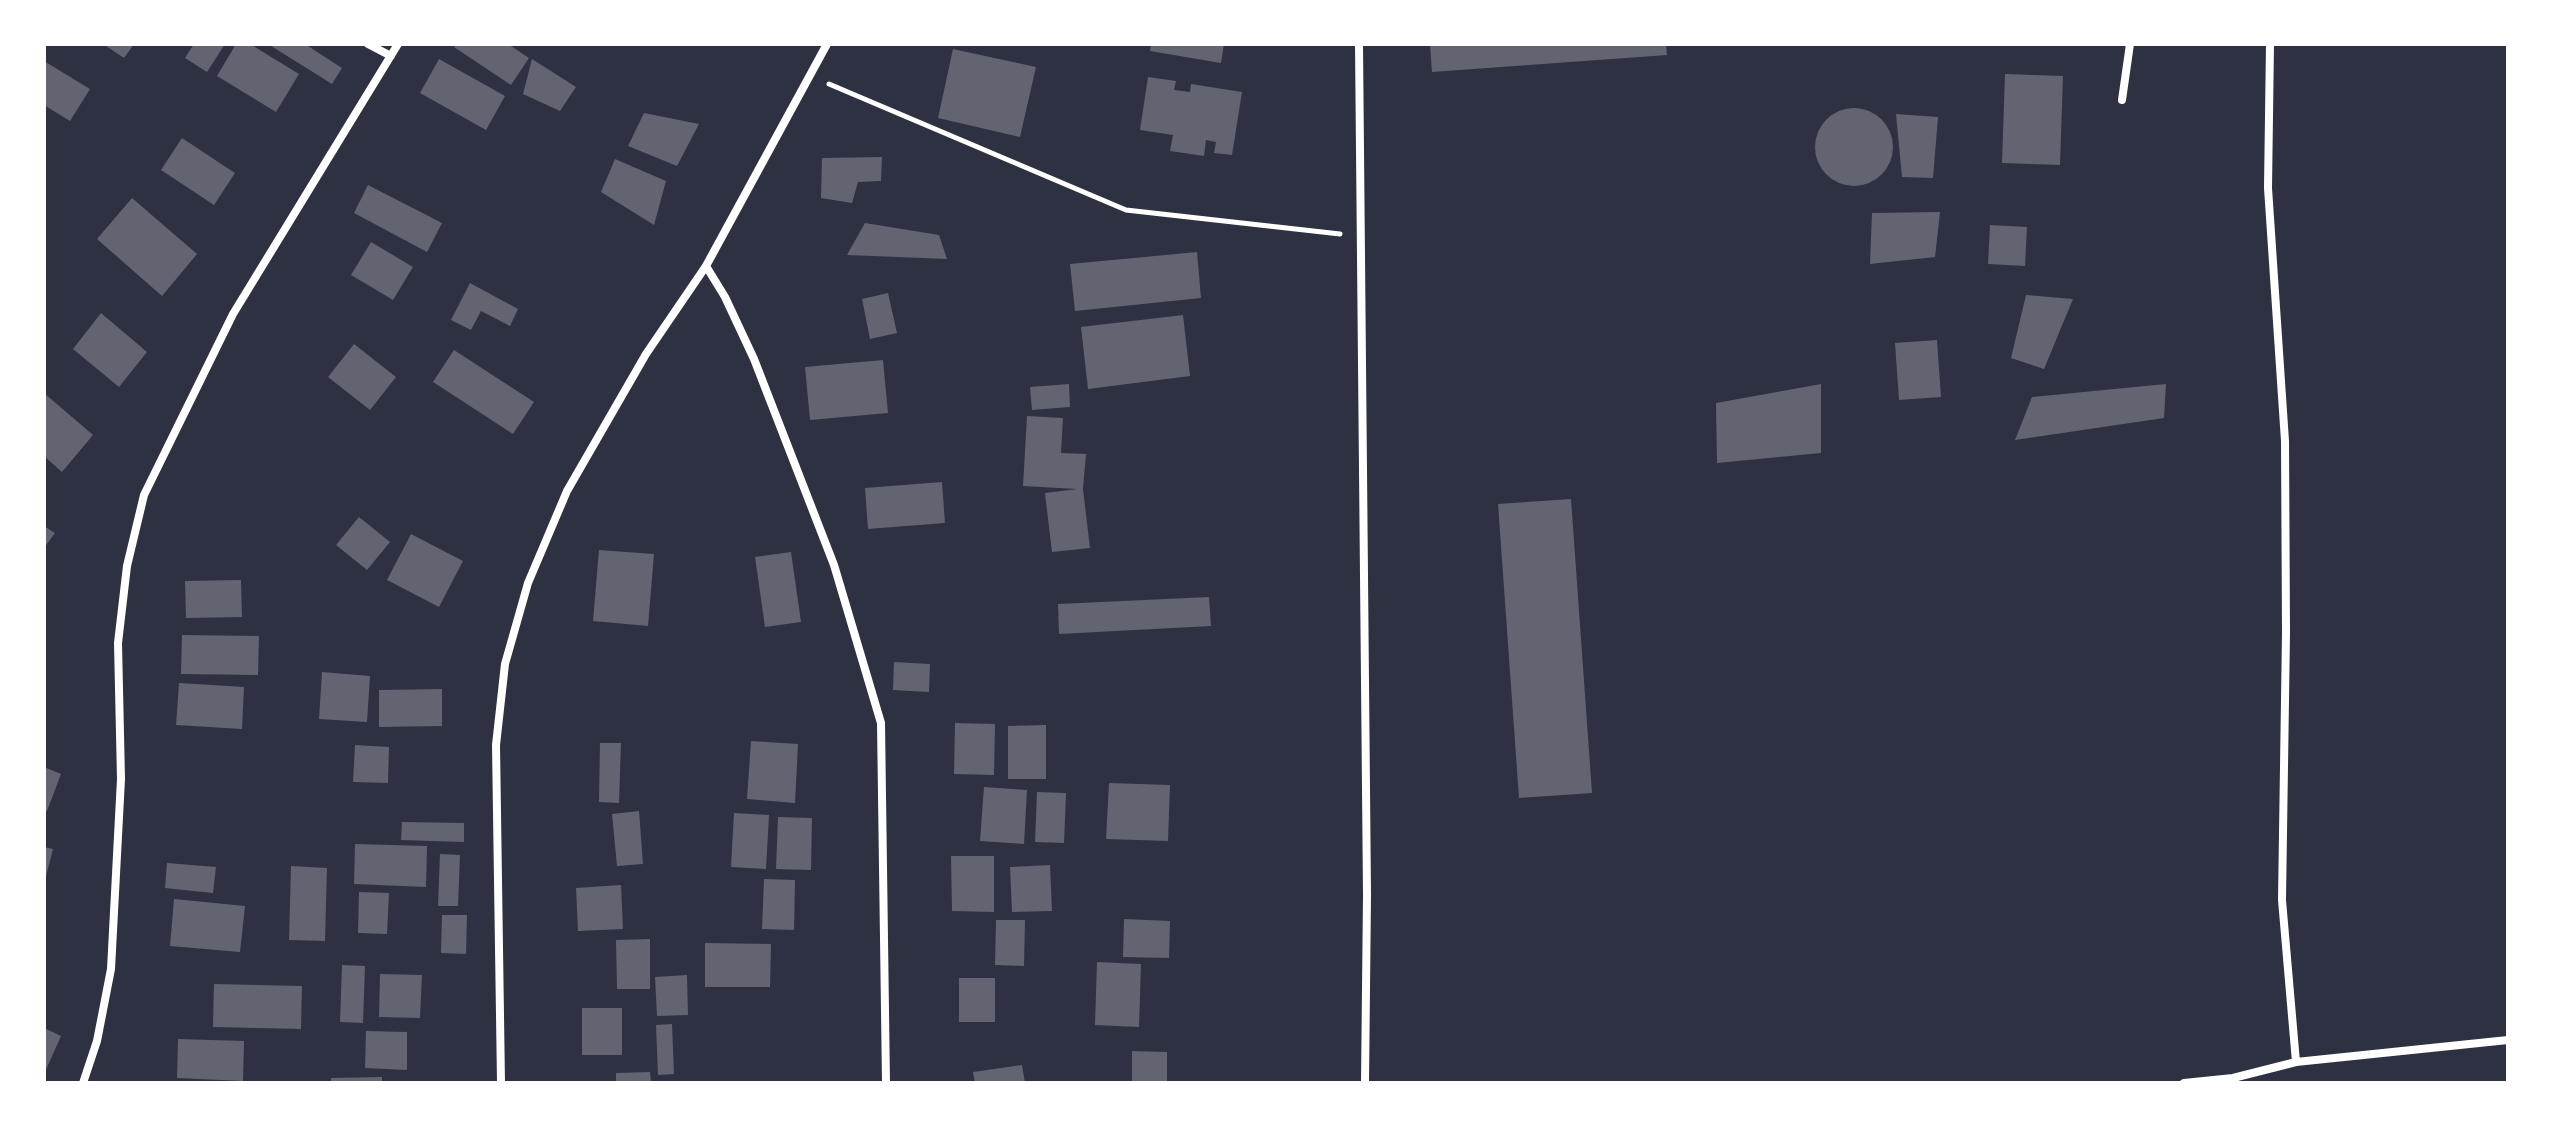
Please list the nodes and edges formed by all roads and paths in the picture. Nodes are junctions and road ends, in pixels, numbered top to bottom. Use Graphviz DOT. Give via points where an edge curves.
graph roads {
  1 [pos="368,44"];
  2 [pos="398,44"];
  3 [pos="827,44"];
  4 [pos="1359,44"];
  5 [pos="2130,44"];
  6 [pos="2270,44"];
  7 [pos="391,56"];
  8 [pos="809,77"];
  9 [pos="2122,100"];
  10 [pos="1359,237"];
  11 [pos="706,266"];
  12 [pos="2508,1040"];
  13 [pos="2296,1062"];
  14 [pos="2232,1080"];
  15 [pos="83,1083"];
  16 [pos="501,1083"];
  17 [pos="886,1083"];
  18 [pos="1365,1083"];
  19 [pos="2184,1083"];
  1 -- 7 [label="street"];
  2 -- 7 [label="street"];
  3 -- 8 [label="street"];
  4 -- 10 [label="street"];
  5 -- 9 [label="street"];
  6 -- 13 [label="street" via="2268,188 2285,441 2282,900"];
  7 -- 15 [label="street" via="233,314 144,495 127,566 118,643 121,779 111,969"];
  8 -- 10 [label="path" via="1126,210"];
  8 -- 11 [label="street"];
  10 -- 18 [label="street"];
  11 -- 16 [label="street" via="646,354 567,491 528,583 505,664 496,745"];
  11 -- 17 [label="street" via="754,359 834,565 881,723"];
  12 -- 13 [label="street"];
  13 -- 14 [label="street"];
  14 -- 19 [label="street"];
}
